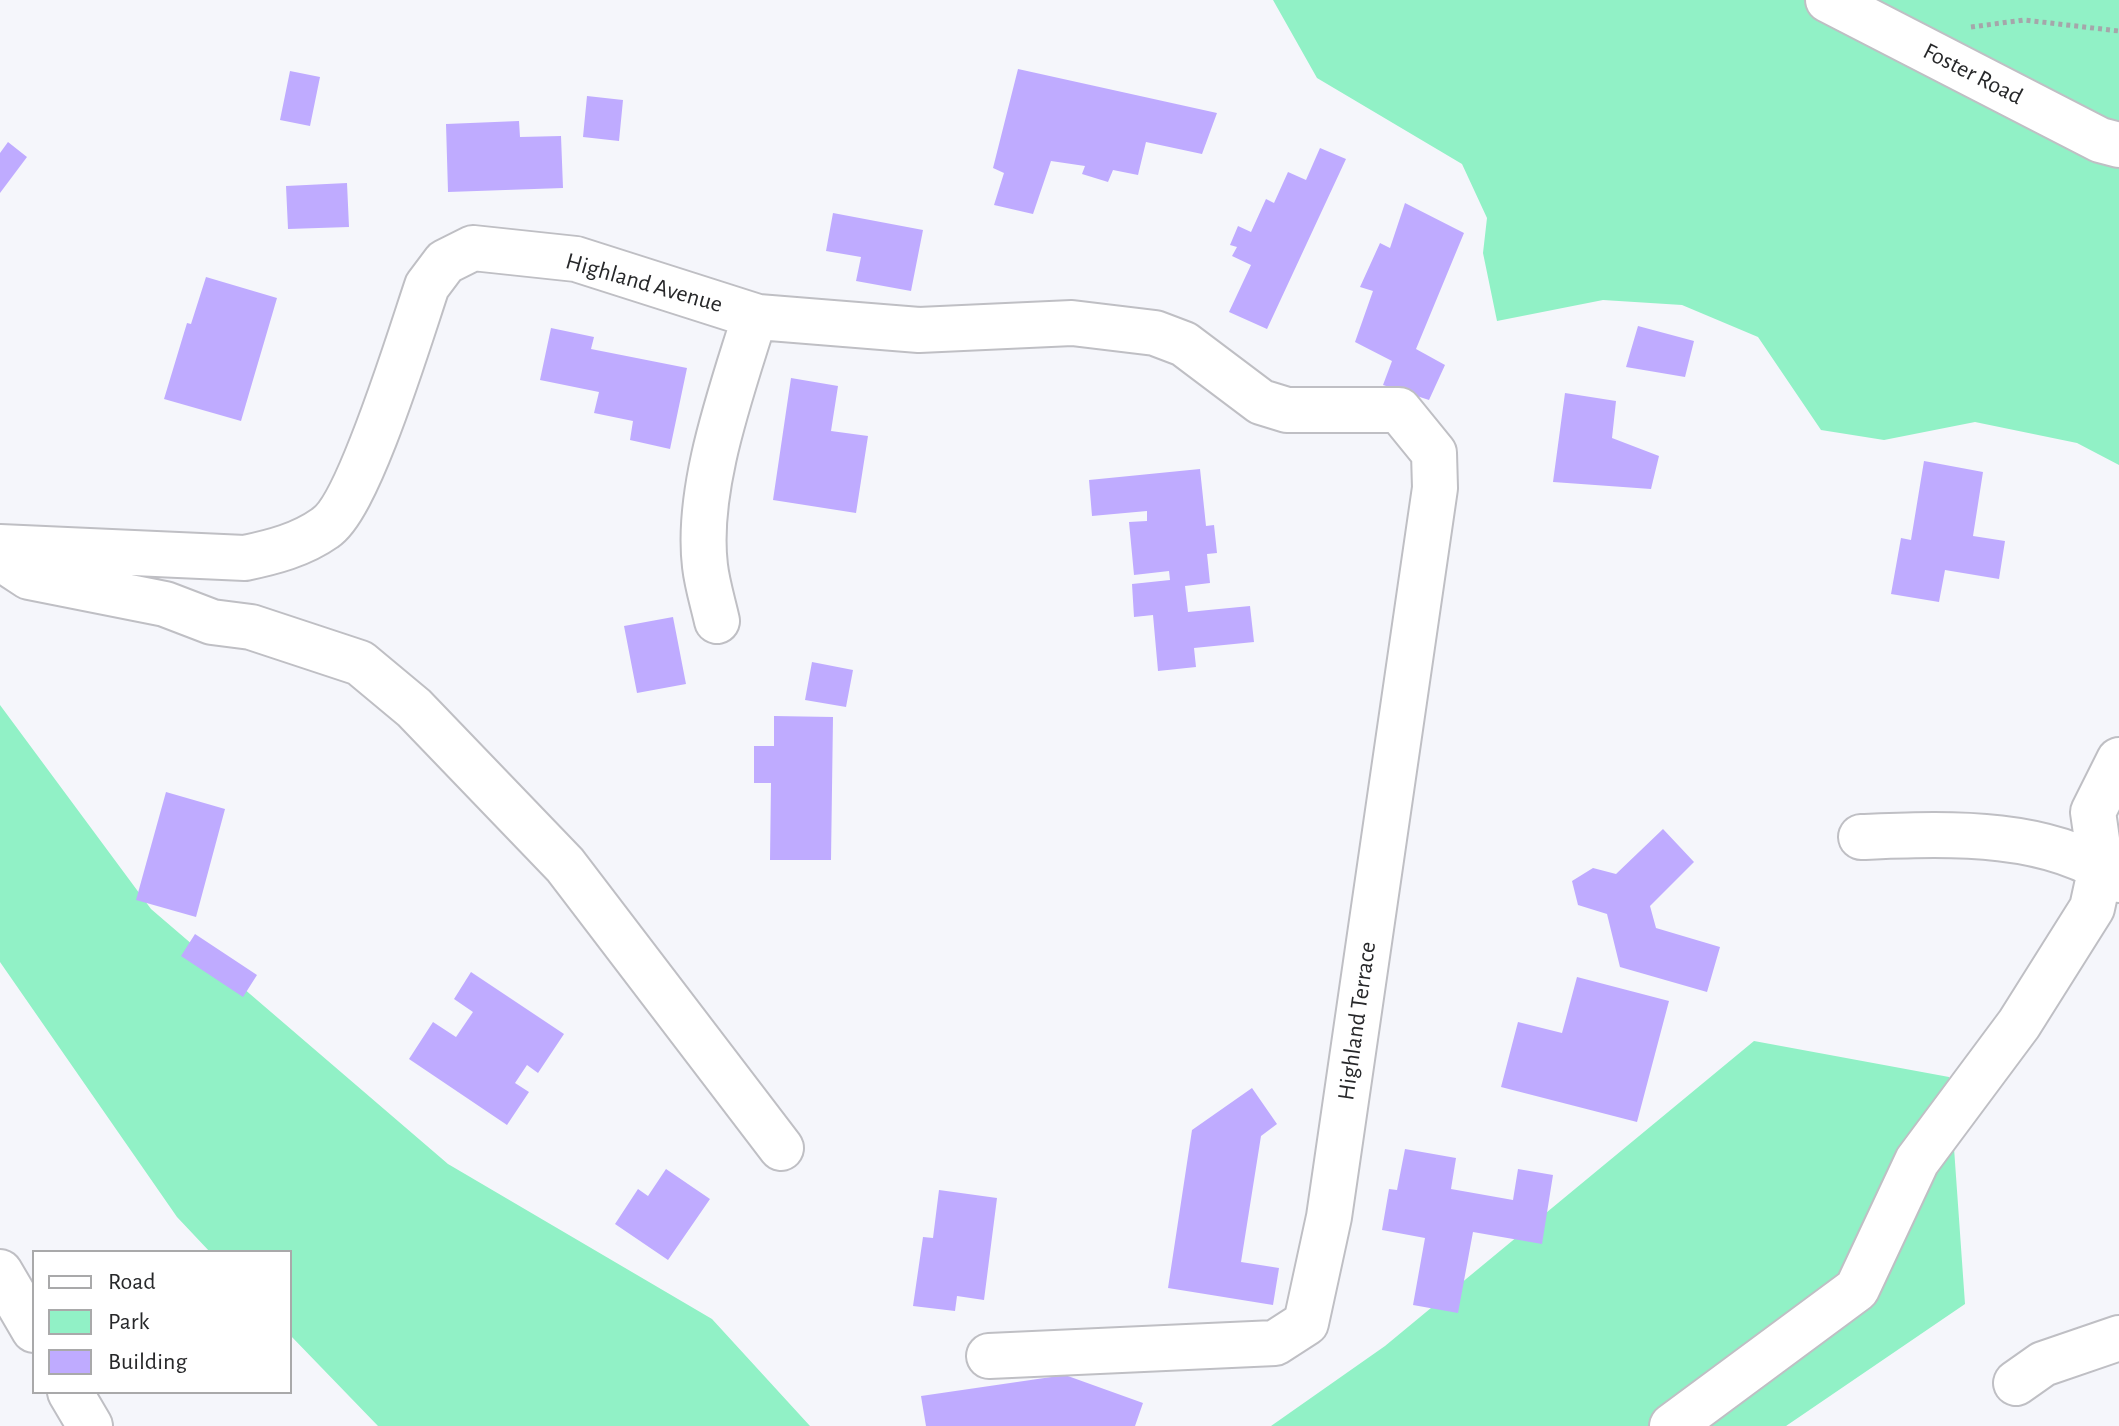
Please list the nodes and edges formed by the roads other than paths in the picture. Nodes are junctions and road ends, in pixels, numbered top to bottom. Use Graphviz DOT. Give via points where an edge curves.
graph roads {
  1 [pos="1828,0"];
  2 [pos="2119,145"];
  3 [pos="758,317"];
  4 [pos="1399,410"];
  5 [pos="0,547"];
  6 [pos="0,558"];
  7 [pos="717,621"];
  8 [pos="2119,760"];
  9 [pos="1861,837"];
  10 [pos="2110,873"];
  11 [pos="781,1148"];
  12 [pos="0,1272"];
  13 [pos="32,1327"];
  14 [pos="2119,1338"];
  15 [pos="989,1356"];
  16 [pos="2016,1383"];
  17 [pos="71,1394"];
  18 [pos="90,1426"];
  19 [pos="1672,1426"];
  1 -- 2 [label="street, Foster Road"];
  3 -- 4 [label="street, Highland Avenue" via="919,330 1072,323 1155,333 1184,344 1261,402 1287,410"];
  3 -- 5 [label="street, Highland Avenue" via="576,259 473,248 445,262 427,286 357,483 328,527 279,551 245,558"];
  3 -- 7 [label="street" via="718,432 705,530 705,565"];
  4 -- 15 [label="street, Highland Terrace" via="1434,453 1435,488 1331,1201 1306,1323 1275,1343"];
  6 -- 11 [label="street" via="29,577 165,604 360,663 414,708 565,865"];
  8 -- 10 [label="street" via="2093,812"];
  9 -- 10 [label="street" via="1946,834 2040,846"];
  10 -- 19 [label="street" via="2019,1024 1917,1161 1857,1289"];
  12 -- 13 [label="street"];
  14 -- 16 [label="street" via="2043,1364"];
  17 -- 18 [label="street"];
}
